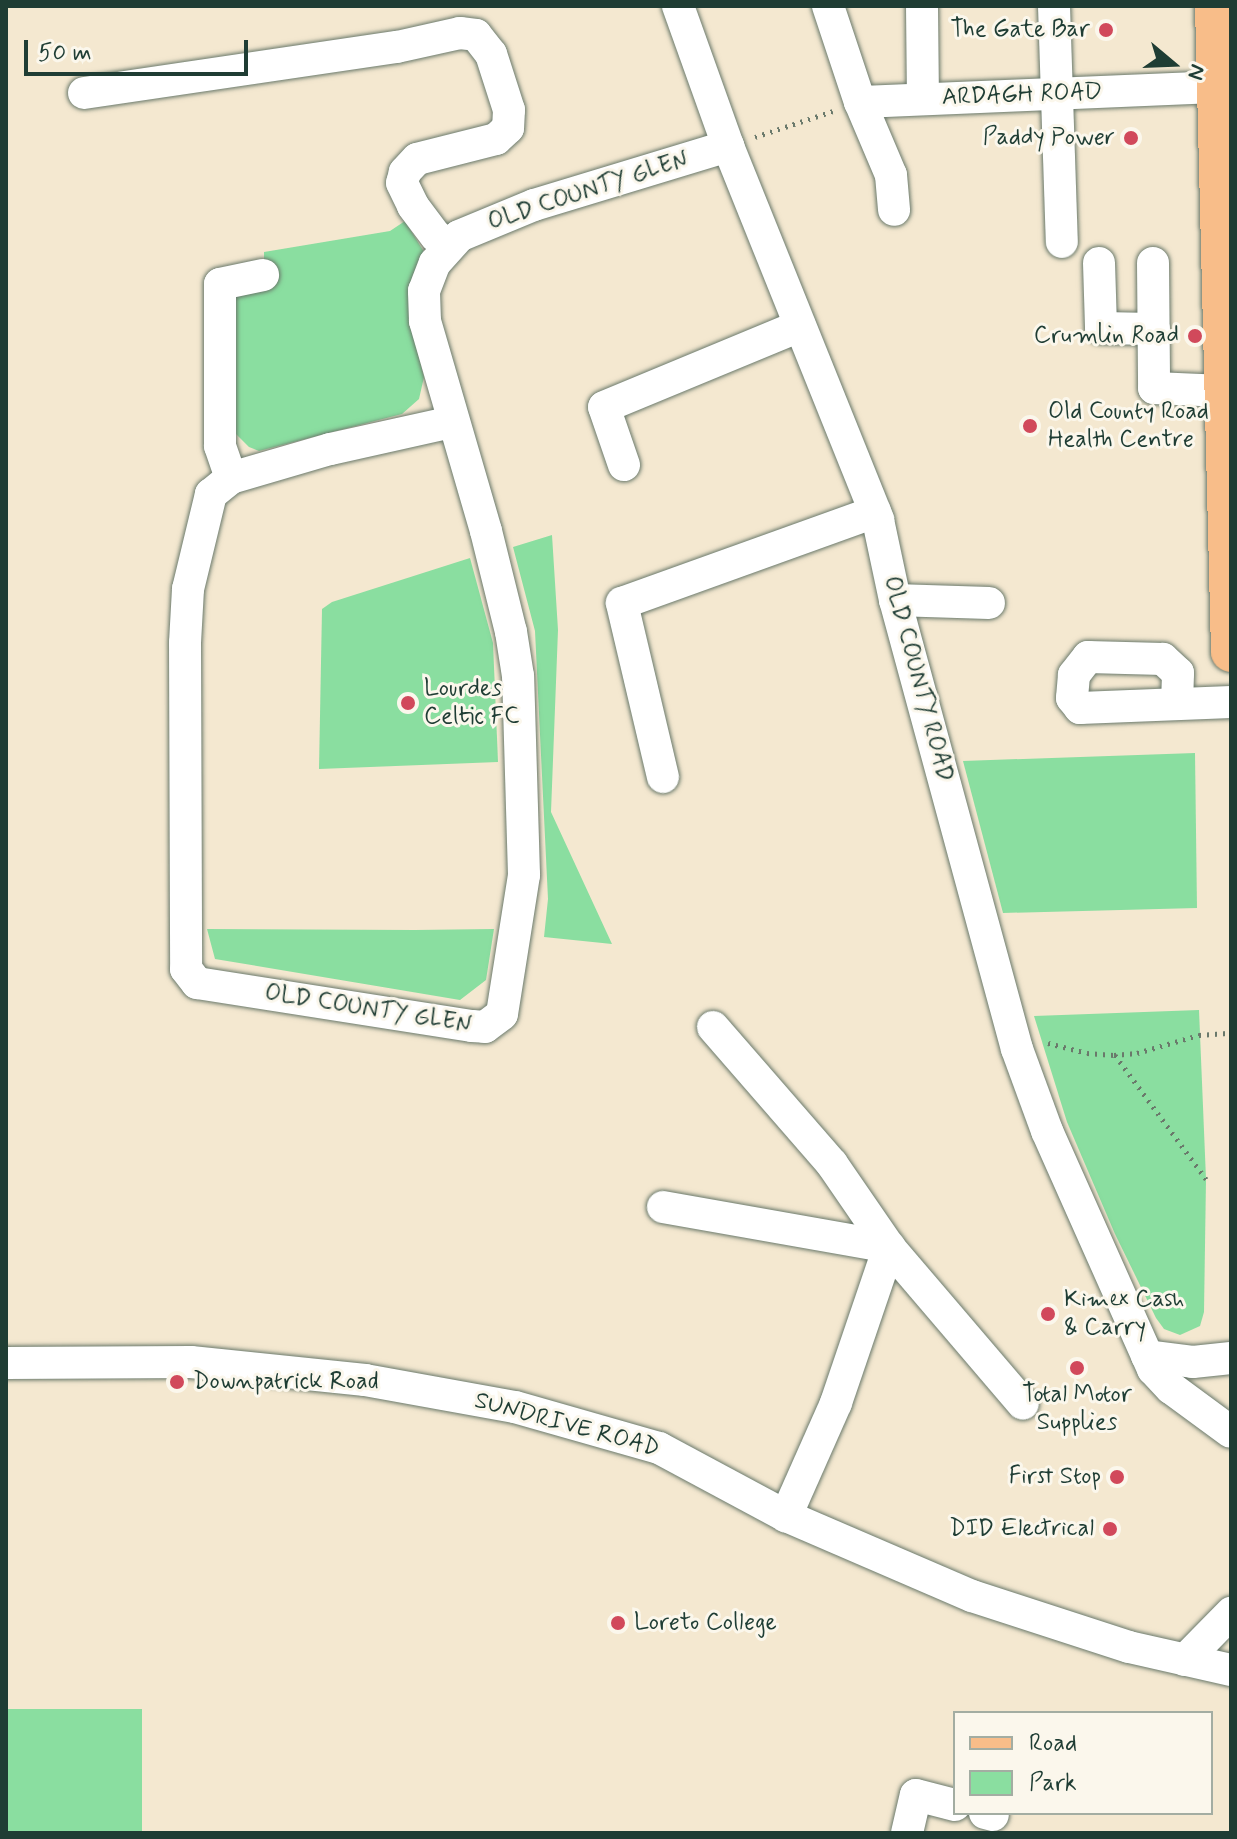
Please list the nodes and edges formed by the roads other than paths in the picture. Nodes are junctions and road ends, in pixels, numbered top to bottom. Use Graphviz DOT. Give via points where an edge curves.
graph roads {
  1 [pos="678,6"];
  2 [pos="828,6"];
  3 [pos="922,6"];
  4 [pos="1054,6"];
  5 [pos="1215,6"];
  6 [pos="1217,87"];
  7 [pos="84,93"];
  8 [pos="1058,93"];
  9 [pos="923,99"];
  10 [pos="860,102"];
  11 [pos="728,146"];
  12 [pos="894,210"];
  13 [pos="1062,242"];
  14 [pos="448,245"];
  15 [pos="1227,250"];
  16 [pos="1099,263"];
  17 [pos="1153,263"];
  18 [pos="263,275"];
  19 [pos="800,326"];
  20 [pos="1154,329"];
  21 [pos="1224,391"];
  22 [pos="452,422"];
  23 [pos="624,465"];
  24 [pos="231,478"];
  25 [pos="875,512"];
  26 [pos="895,600"];
  27 [pos="989,603"];
  28 [pos="1231,652"];
  29 [pos="1231,702"];
  30 [pos="1177,703"];
  31 [pos="663,777"];
  32 [pos="713,1027"];
  33 [pos="663,1207"];
  34 [pos="889,1247"];
  35 [pos="1147,1356"];
  36 [pos="1231,1358"];
  37 [pos="6,1363"];
  38 [pos="1023,1404"];
  39 [pos="1231,1432"];
  40 [pos="786,1516"];
  41 [pos="1231,1613"];
  42 [pos="1185,1660"];
  43 [pos="1231,1670"];
  44 [pos="953,1804"];
  45 [pos="907,1833"];
  1 -- 11 [label="street, OLD COUNTY ROAD"];
  2 -- 10 [label="street"];
  3 -- 9 [label="street, ARDAGH ROAD"];
  4 -- 8 [label="street"];
  5 -- 6 [label="main road"];
  6 -- 8 [label="street, ARDAGH ROAD"];
  6 -- 15 [label="main road"];
  7 -- 14 [label="street" via="460,33 476,35 491,54 509,110 508,128 496,139 417,159 402,183 413,206"];
  8 -- 9 [label="street, ARDAGH ROAD"];
  8 -- 13 [label="street"];
  9 -- 10 [label="street, ARDAGH ROAD"];
  10 -- 12 [label="street" via="891,175"];
  11 -- 14 [label="street, OLD COUNTY GLEN" via="534,205"];
  11 -- 19 [label="street, OLD COUNTY ROAD"];
  14 -- 22 [label="street, OLD COUNTY GLEN" via="424,291 425,321"];
  15 -- 21 [label="main road"];
  16 -- 20 [label="street" via="1101,328"];
  17 -- 20 [label="street"];
  18 -- 24 [label="street" via="220,284 220,446"];
  19 -- 23 [label="street" via="604,407"];
  19 -- 25 [label="street, OLD COUNTY ROAD"];
  20 -- 21 [label="street" via="1154,388"];
  21 -- 28 [label="main road"];
  22 -- 24 [label="street"];
  22 -- 24 [label="street, OLD COUNTY GLEN" via="486,531 518,676 524,875 506,1003 502,1014 485,1027 197,983 186,969 188,589 211,494"];
  25 -- 26 [label="street, OLD COUNTY ROAD"];
  25 -- 31 [label="street" via="622,603"];
  26 -- 27 [label="street"];
  26 -- 35 [label="street, OLD COUNTY ROAD" via="1017,1049 1047,1131"];
  29 -- 30 [label="street"];
  32 -- 34 [label="street" via="832,1164"];
  33 -- 34 [label="street"];
  34 -- 38 [label="street"];
  34 -- 40 [label="street" via="836,1403"];
  35 -- 36 [label="street" via="1193,1362"];
  35 -- 39 [label="street, OLD COUNTY ROAD" via="1171,1388"];
  37 -- 40 [label="street, SUNDRIVE ROAD" via="219,1364 365,1380 515,1407 659,1448"];
  40 -- 42 [label="street, SUNDRIVE ROAD" via="972,1596"];
  41 -- 42 [label="street"];
  42 -- 43 [label="street, SUNDRIVE ROAD"];
  44 -- 45 [label="street" via="916,1795"];
}
